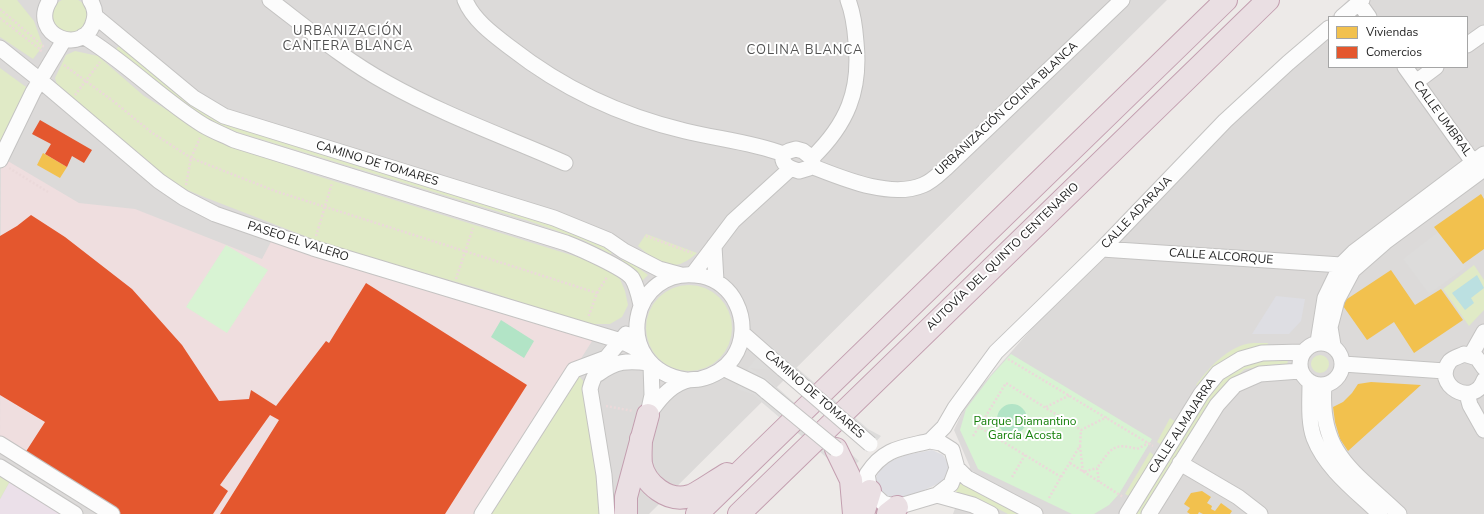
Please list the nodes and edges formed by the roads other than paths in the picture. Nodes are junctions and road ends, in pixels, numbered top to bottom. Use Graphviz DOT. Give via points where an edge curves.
graph roads {
  1 [pos="270,0"];
  2 [pos="465,0"];
  3 [pos="848,0"];
  4 [pos="1122,0"];
  5 [pos="1226,0"];
  6 [pos="1268,0"];
  7 [pos="1360,1"];
  8 [pos="43,4"];
  9 [pos="92,5"];
  10 [pos="1343,16"];
  11 [pos="1368,16"];
  12 [pos="1328,29"];
  13 [pos="1484,33"];
  14 [pos="83,36"];
  15 [pos="64,40"];
  16 [pos="1468,44"];
  17 [pos="0,48"];
  18 [pos="1406,68"];
  19 [pos="1435,68"];
  20 [pos="41,80"];
  21 [pos="1416,82"];
  22 [pos="783,154"];
  23 [pos="812,162"];
  24 [pos="3,163"];
  25 [pos="565,163"];
  26 [pos="1480,164"];
  27 [pos="790,169"];
  28 [pos="714,246"];
  29 [pos="1102,249"];
  30 [pos="1341,265"];
  31 [pos="687,275"];
  32 [pos="716,281"];
  33 [pos="639,312"];
  34 [pos="1484,332"];
  35 [pos="742,333"];
  36 [pos="621,341"];
  37 [pos="1318,342"];
  38 [pos="1333,345"];
  39 [pos="1303,352"];
  40 [pos="1471,355"];
  41 [pos="606,358"];
  42 [pos="647,359"];
  43 [pos="1343,364"];
  44 [pos="723,368"];
  45 [pos="1484,368"];
  46 [pos="1300,371"];
  47 [pos="1446,371"];
  48 [pos="593,378"];
  49 [pos="686,380"];
  50 [pos="1484,380"];
  51 [pos="1317,384"];
  52 [pos="1467,394"];
  53 [pos="955,408"];
  54 [pos="648,415"];
  55 [pos="1484,430"];
  56 [pos="640,439"];
  57 [pos="930,441"];
  58 [pos="0,444"];
  59 [pos="836,449"];
  60 [pos="952,450"];
  61 [pos="890,451"];
  62 [pos="754,459"];
  63 [pos="1180,464"];
  64 [pos="0,467"];
  65 [pos="957,468"];
  66 [pos="868,482"];
  67 [pos="937,495"];
  68 [pos="755,505"];
  69 [pos="892,510"];
  70 [pos="75,514"];
  71 [pos="112,514"];
  72 [pos="482,514"];
  73 [pos="607,514"];
  74 [pos="626,514"];
  75 [pos="697,514"];
  76 [pos="739,514"];
  77 [pos="854,514"];
  78 [pos="863,514"];
  79 [pos="991,514"];
  80 [pos="1035,514"];
  81 [pos="1127,514"];
  82 [pos="1149,514"];
  83 [pos="1260,514"];
  84 [pos="1380,514"];
  85 [pos="1399,514"];
  1 -- 25 [label="street" via="344,55 387,83 439,109"];
  2 -- 22 [label="street" via="477,19 517,53 539,69 604,105 660,125"];
  3 -- 23 [label="street" via="858,55 854,88 847,113"];
  4 -- 23 [label="street, URBANIZACIÓN COLINA BLANCA" via="948,166 923,185 896,189 858,183"];
  5 -- 62 [label="highway"];
  6 -- 68 [label="highway, AUTOVÍA DEL QUINTO CENTENARIO"];
  7 -- 10 [label="street"];
  7 -- 11 [label="street"];
  8 -- 15 [label="street" via="47,26 51,32"];
  9 -- 14 [label="street" via="89,31"];
  9 -- 31 [label="street, CAMINO DE TOMARES" via="194,98 224,116 554,218 608,240 659,269"];
  12 -- 29 [label="street, CALLE ADARAJA" via="1225,121"];
  13 -- 16 [label="street"];
  14 -- 15 [label="street"];
  14 -- 33 [label="street, CAMINO DE TOMARES" via="108,52 182,111 234,140 477,214 566,243 597,256 631,277 638,291"];
  15 -- 20 [label="street"];
  17 -- 20 [label="street, PASEO EL VALERO"];
  18 -- 21 [label="street, CALLE UMBRAL"];
  19 -- 21 [label="street"];
  20 -- 24 [label="street" via="32,92"];
  20 -- 36 [label="street, PASEO EL VALERO" via="158,181 215,214 313,248"];
  21 -- 26 [label="street, CALLE UMBRAL"];
  22 -- 23 [label="street" via="789,151 803,151"];
  22 -- 27 [label="street" via="782,160"];
  23 -- 27 [label="street" via="805,170"];
  26 -- 30 [label="street" via="1354,252"];
  26 -- 38 [label="street" via="1353,270 1344,284 1330,327"];
  27 -- 28 [label="street" via="745,209"];
  28 -- 31 [label="street"];
  28 -- 32 [label="street"];
  29 -- 30 [label="street, CALLE ALCORQUE"];
  29 -- 53 [label="street, CALLE ADARAJA" via="996,352"];
  30 -- 37 [label="street" via="1325,298"];
  31 -- 32 [label="street"];
  31 -- 33 [label="street" via="666,279 654,287"];
  32 -- 35 [label="street" via="735,300 741,316"];
  33 -- 36 [label="street"];
  33 -- 42 [label="street" via="636,332"];
  34 -- 40 [label="street"];
  35 -- 44 [label="street" via="736,352"];
  35 -- 61 [label="street, CAMINO DE TOMARES, bridge" via="870,444"];
  36 -- 41 [label="street"];
  36 -- 42 [label="street, PASEO EL VALERO"];
  37 -- 38 [label="street"];
  37 -- 39 [label="street" via="1311,344"];
  38 -- 43 [label="street"];
  39 -- 46 [label="street" via="1299,361"];
  39 -- 81 [label="street, CALLE ALMAJARRA" via="1262,353 1241,359 1218,373 1202,394"];
  40 -- 45 [label="street" via="1477,358"];
  40 -- 47 [label="street" via="1464,354 1450,360"];
  41 -- 48 [label="street"];
  41 -- 72 [label="street" via="574,370"];
  42 -- 48 [label="street" via="612,364"];
  42 -- 49 [label="street" via="667,376"];
  42 -- 54 [label="street" via="652,394"];
  43 -- 47 [label="street"];
  43 -- 51 [label="street" via="1341,372 1333,382"];
  44 -- 49 [label="street" via="699,380"];
  44 -- 59 [label="street, bridge" via="760,386"];
  46 -- 51 [label="street"];
  46 -- 63 [label="street, CALLE ALMAJARRA" via="1260,374 1235,385 1217,405"];
  47 -- 52 [label="street" via="1447,382 1454,391"];
  48 -- 73 [label="street" via="590,389 604,475"];
  49 -- 54 [label="street" via="662,395"];
  50 -- 52 [label="street" via="1474,392"];
  51 -- 84 [label="street" via="1310,417 1314,437 1323,456"];
  51 -- 85 [label="street" via="1328,434 1334,448 1345,464"];
  52 -- 55 [label="street"];
  53 -- 57 [label="street, CALLE ADARAJA" via="944,427"];
  53 -- 60 [label="street" via="950,429"];
  54 -- 56 [label="highway"];
  56 -- 62 [label="highway" via="641,464 648,479 657,490 670,496 689,496"];
  56 -- 74 [label="highway" via="626,497"];
  57 -- 60 [label="street" via="941,443"];
  57 -- 61 [label="street"];
  58 -- 71 [label="street"];
  59 -- 66 [label="street"];
  59 -- 77 [label="highway" via="851,480"];
  60 -- 65 [label="street"];
  61 -- 66 [label="street" via="875,462"];
  62 -- 75 [label="highway"];
  63 -- 82 [label="street, CALLE ALMAJARRA"];
  63 -- 83 [label="street" via="1238,497"];
  64 -- 70 [label="street"];
  65 -- 67 [label="street" via="951,484"];
  65 -- 80 [label="street" via="973,482"];
  66 -- 69 [label="street" via="883,503"];
  66 -- 78 [label="highway"];
  67 -- 69 [label="street"];
  67 -- 79 [label="street" via="973,505"];
  68 -- 76 [label="highway, AUTOVÍA DEL QUINTO CENTENARIO"];
}
